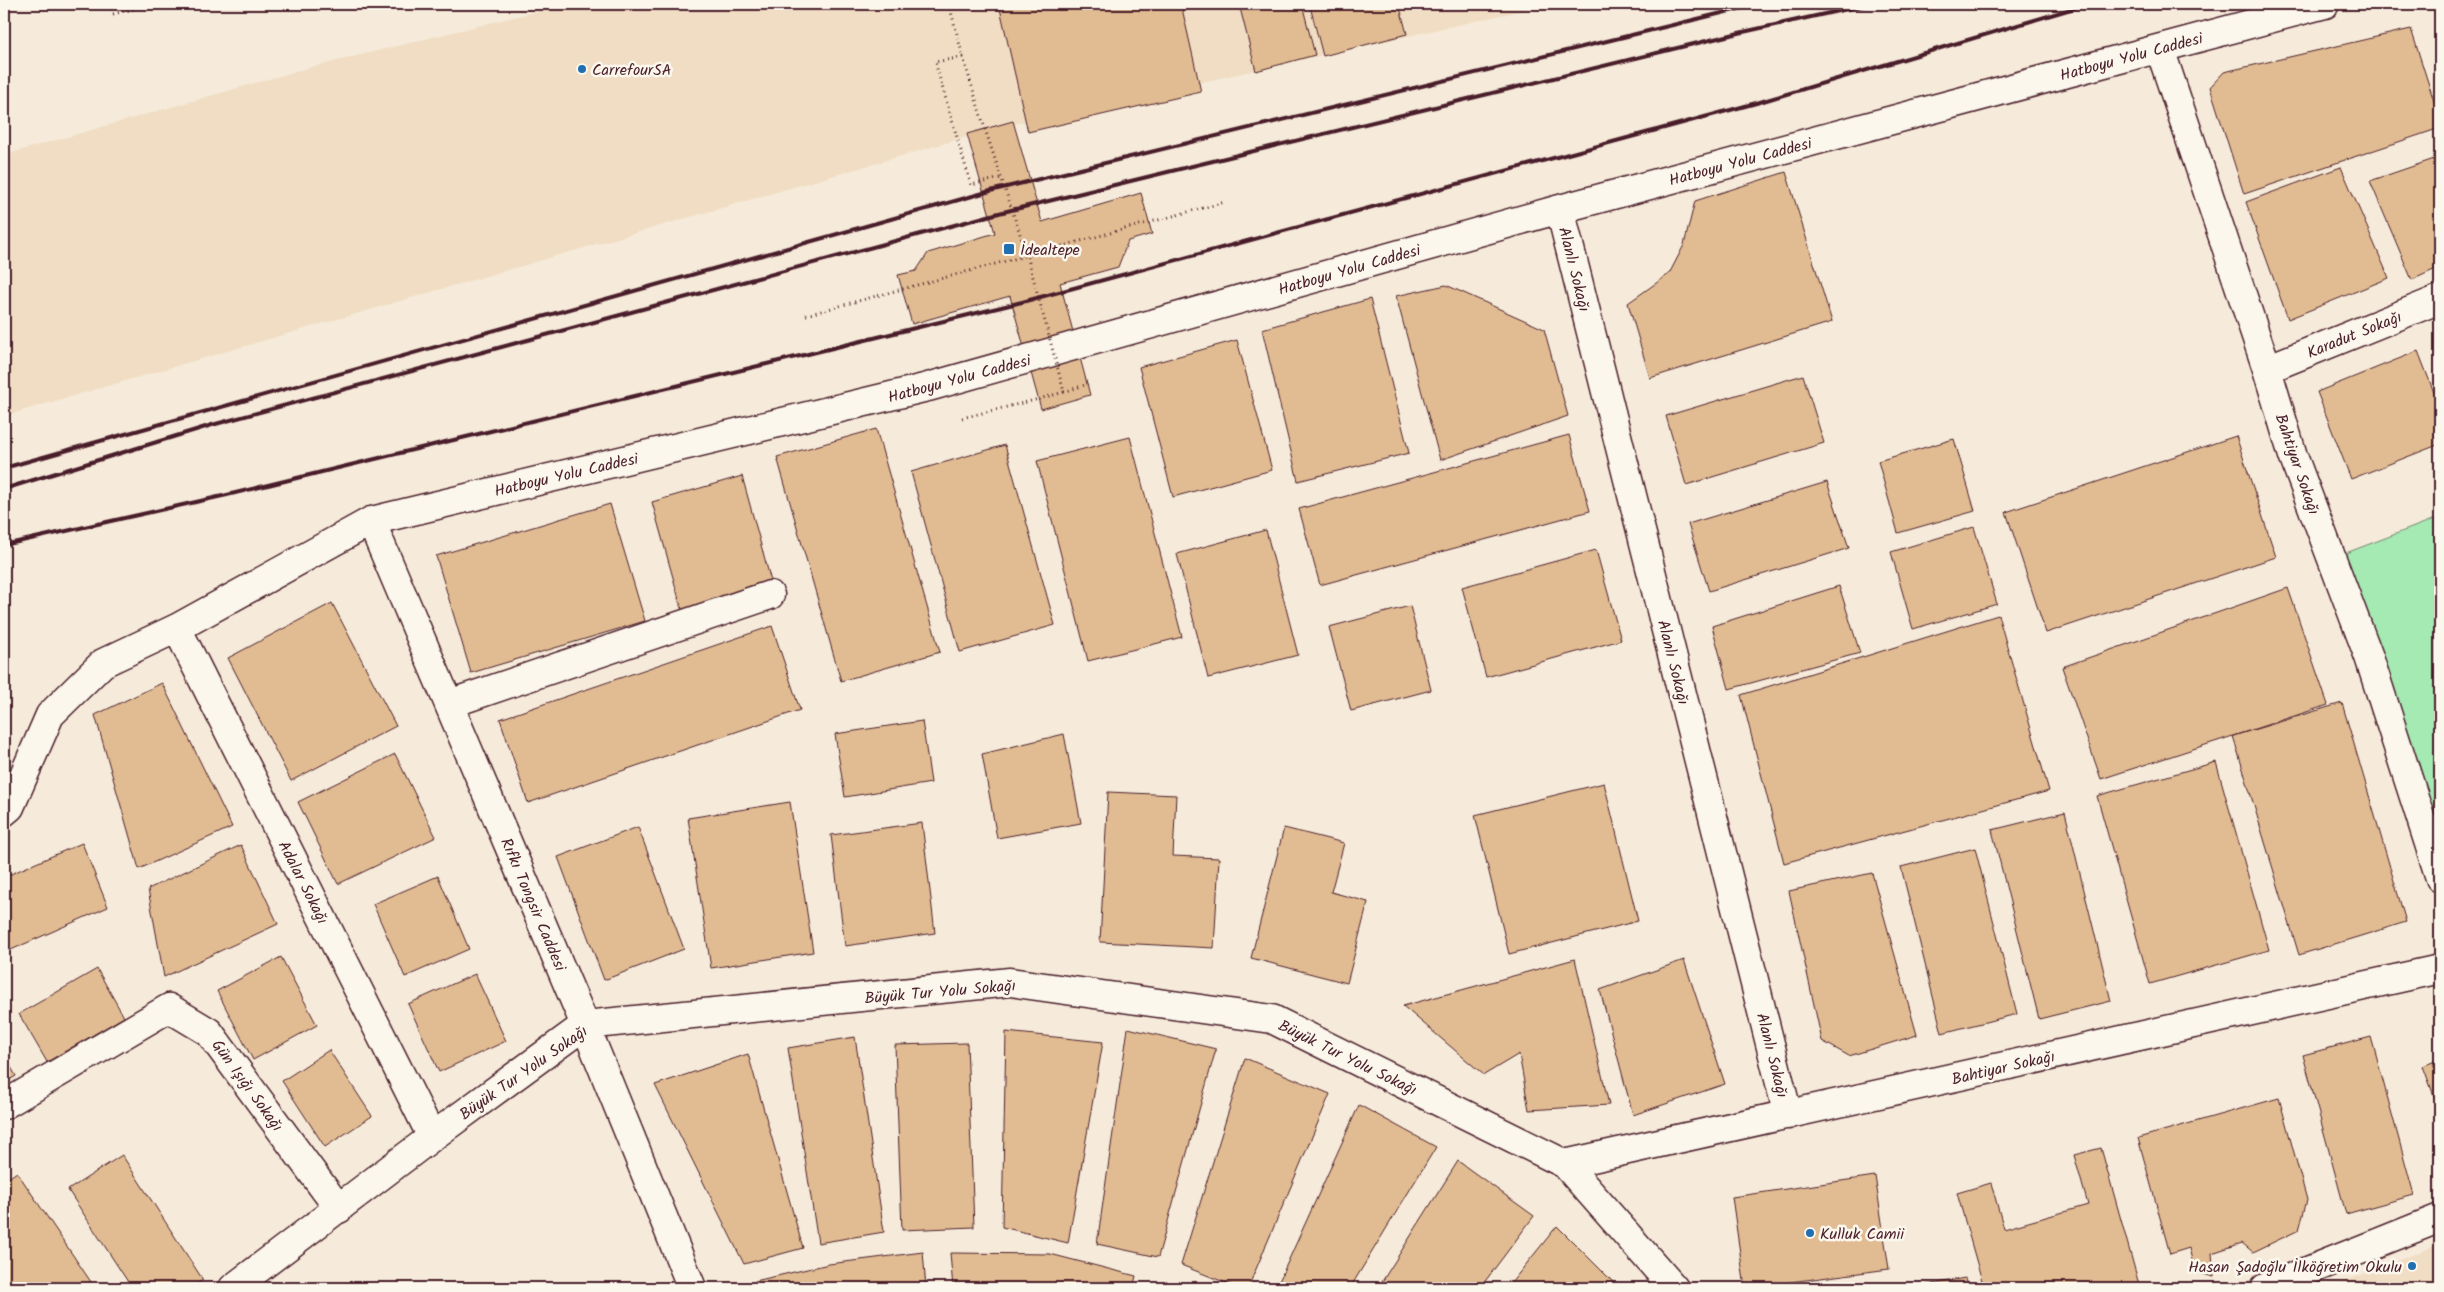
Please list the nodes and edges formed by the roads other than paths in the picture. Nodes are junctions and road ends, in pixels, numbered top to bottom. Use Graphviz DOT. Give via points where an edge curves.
graph roads {
  1 [pos="2325,4"];
  2 [pos="2160,49"];
  3 [pos="1560,209"];
  4 [pos="2440,299"];
  5 [pos="2267,369"];
  6 [pos="371,521"];
  7 [pos="770,595"];
  8 [pos="176,628"];
  9 [pos="449,704"];
  10 [pos="4,812"];
  11 [pos="2440,878"];
  12 [pos="2440,969"];
  13 [pos="585,1025"];
  14 [pos="4,1105"];
  15 [pos="1788,1115"];
  16 [pos="432,1137"];
  17 [pos="1565,1164"];
  18 [pos="339,1209"];
  19 [pos="2440,1218"];
  20 [pos="233,1288"];
  21 [pos="692,1288"];
  22 [pos="1674,1288"];
  23 [pos="2265,1288"];
  1 -- 2 [label="street, Hatboyu Yolu Caddesi"];
  2 -- 3 [label="street, Hatboyu Yolu Caddesi"];
  2 -- 5 [label="street, Bahtiyar Sokağı"];
  3 -- 6 [label="street, Hatboyu Yolu Caddesi" via="928,387"];
  3 -- 15 [label="street, Alanlı Sokağı"];
  4 -- 5 [label="street, Karadut Sokağı"];
  5 -- 11 [label="street, Bahtiyar Sokağı" via="2293,456 2369,657"];
  6 -- 8 [label="street, Hatboyu Yolu Caddesi"];
  6 -- 9 [label="street, Rıfkı Tongsir Caddesi"];
  7 -- 9 [label="street"];
  8 -- 10 [label="street, Hatboyu Yolu Caddesi" via="103,663 50,715 10,807"];
  8 -- 16 [label="street, Adalar Sokağı"];
  9 -- 13 [label="street, Rıfkı Tongsir Caddesi"];
  12 -- 15 [label="street, Bahtiyar Sokağı"];
  13 -- 16 [label="street, Büyük Tur Yolu Sokağı"];
  13 -- 17 [label="street, Büyük Tur Yolu Sokağı" via="1010,982 1272,1019"];
  13 -- 21 [label="street, Rıfkı Tongsir Caddesi"];
  14 -- 18 [label="street, Gün Işığı Sokağı" via="169,1008 209,1032"];
  15 -- 17 [label="street, Bahtiyar Sokağı"];
  16 -- 18 [label="street, Büyük Tur Yolu Sokağı"];
  17 -- 22 [label="street, Büyük Tur Yolu Sokağı"];
  18 -- 20 [label="street, Büyük Tur Yolu Sokağı"];
  19 -- 23 [label="street"];
}
